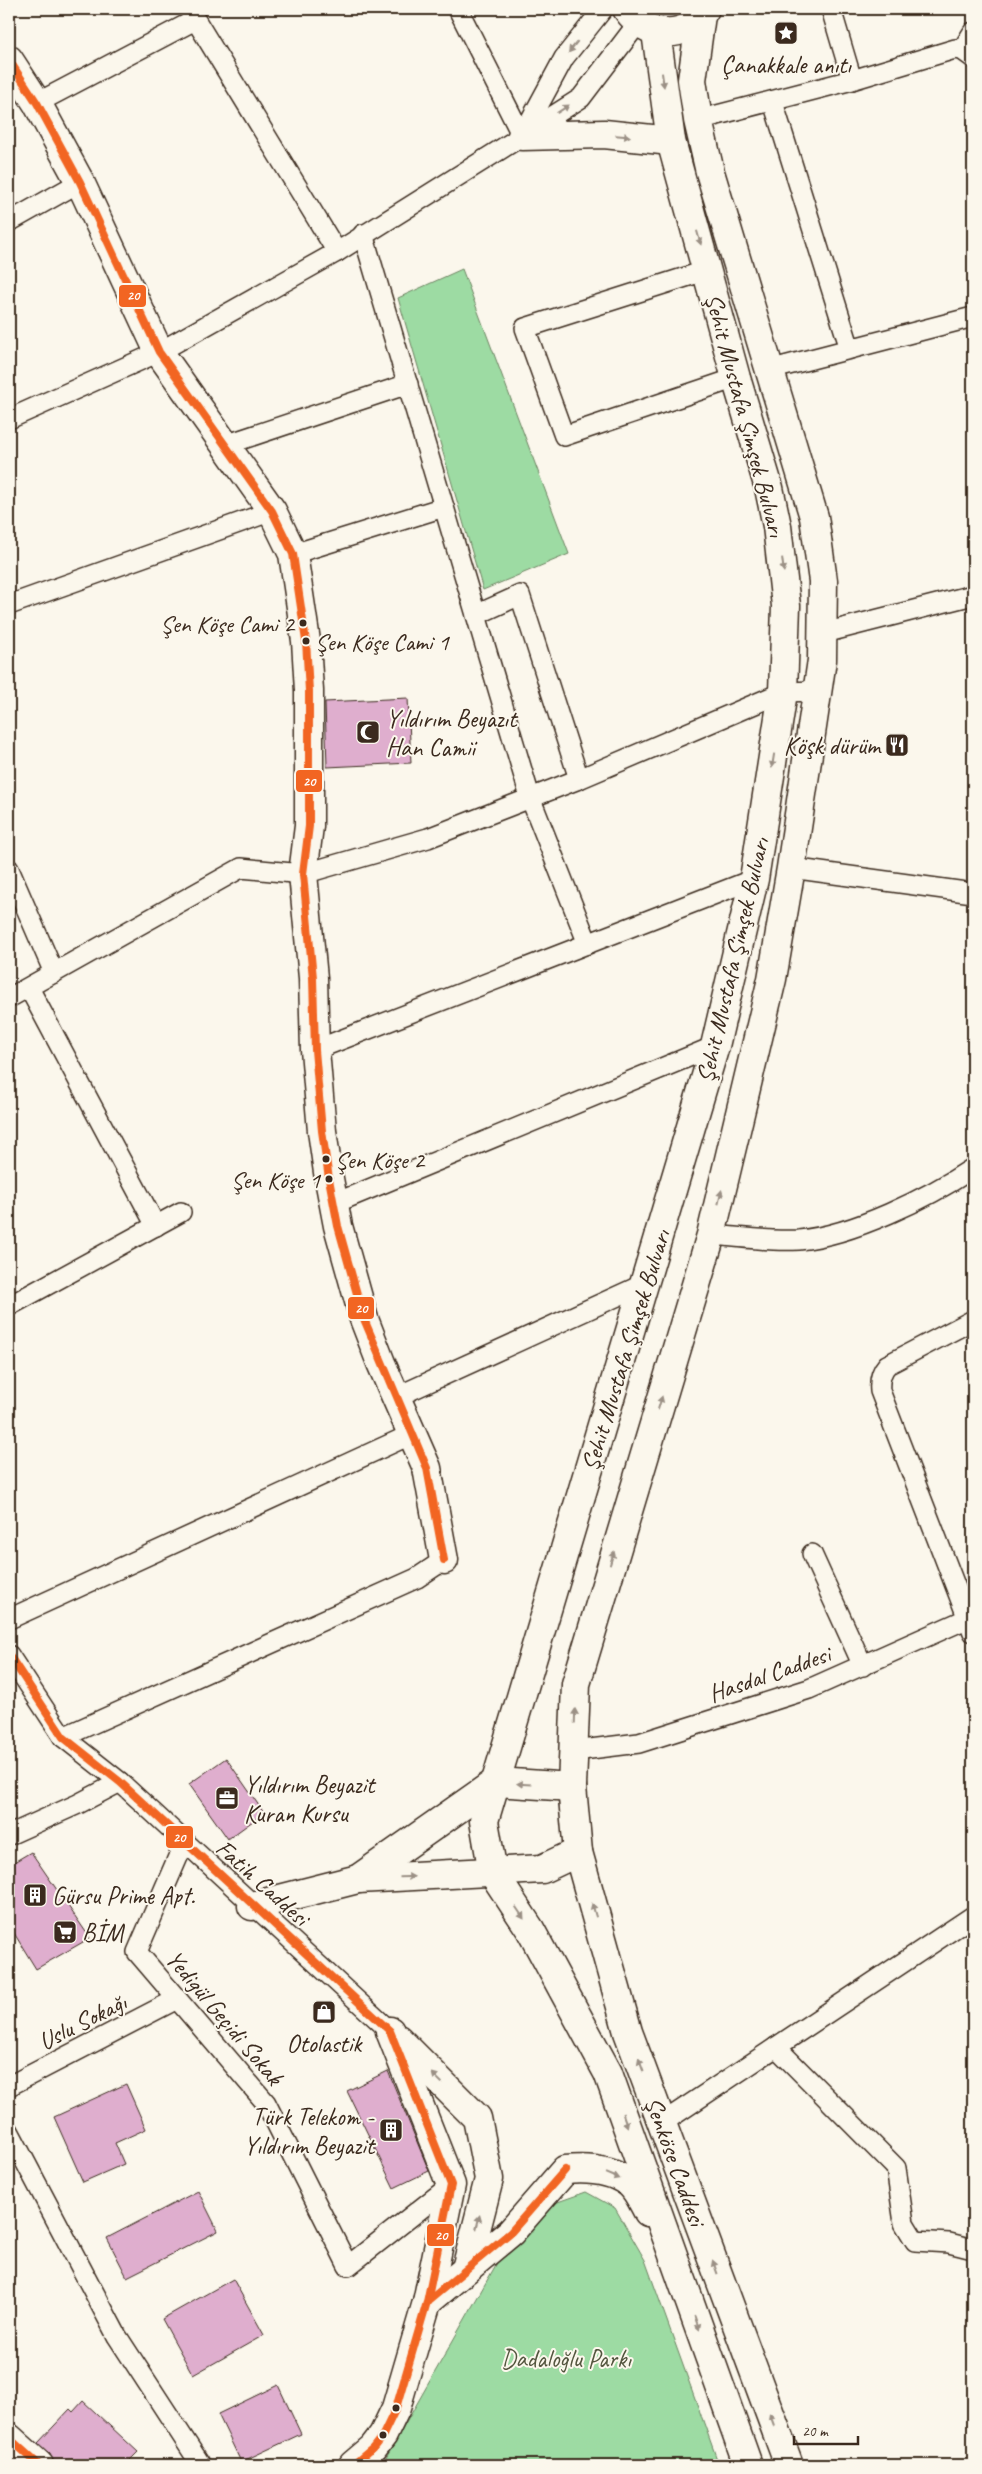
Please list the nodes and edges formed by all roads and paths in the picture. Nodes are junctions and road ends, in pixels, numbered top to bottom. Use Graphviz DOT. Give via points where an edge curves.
graph roads {
  1 [pos="458,9"];
  2 [pos="603,9"];
  3 [pos="831,9"];
  4 [pos="703,12"];
  5 [pos="192,14"];
  6 [pos="640,21"];
  7 [pos="973,32"];
  8 [pos="968,54"];
  9 [pos="9,60"];
  10 [pos="852,80"];
  11 [pos="773,102"];
  12 [pos="37,103"];
  13 [pos="698,120"];
  14 [pos="522,136"];
  15 [pos="671,141"];
  16 [pos="80,182"];
  17 [pos="9,222"];
  18 [pos="363,234"];
  19 [pos="337,252"];
  20 [pos="708,270"];
  21 [pos="973,317"];
  22 [pos="850,349"];
  23 [pos="159,352"];
  24 [pos="769,370"];
  25 [pos="736,378"];
  26 [pos="408,384"];
  27 [pos="9,419"];
  28 [pos="225,445"];
  29 [pos="444,507"];
  30 [pos="272,511"];
  31 [pos="293,554"];
  32 [pos="973,595"];
  33 [pos="9,606"];
  34 [pos="476,614"];
  35 [pos="824,633"];
  36 [pos="818,691"];
  37 [pos="783,692"];
  38 [pos="579,779"];
  39 [pos="530,797"];
  40 [pos="791,868"];
  41 [pos="9,869"];
  42 [pos="303,874"];
  43 [pos="754,879"];
  44 [pos="973,893"];
  45 [pos="588,944"];
  46 [pos="54,973"];
  47 [pos="28,988"];
  48 [pos="9,998"];
  49 [pos="715,1046"];
  50 [pos="315,1050"];
  51 [pos="973,1168"];
  52 [pos="333,1204"];
  53 [pos="181,1212"];
  54 [pos="156,1226"];
  55 [pos="711,1235"];
  56 [pos="644,1284"];
  57 [pos="9,1306"];
  58 [pos="973,1320"];
  59 [pos="396,1397"];
  60 [pos="412,1434"];
  61 [pos="812,1554"];
  62 [pos="444,1560"];
  63 [pos="9,1619"];
  64 [pos="972,1622"];
  65 [pos="9,1655"];
  66 [pos="862,1666"];
  67 [pos="63,1737"];
  68 [pos="574,1751"];
  69 [pos="120,1782"];
  70 [pos="496,1782"];
  71 [pos="572,1787"];
  72 [pos="9,1835"];
  73 [pos="184,1843"];
  74 [pos="578,1852"];
  75 [pos="493,1873"];
  76 [pos="358,1879"];
  77 [pos="252,1906"];
  78 [pos="973,1916"];
  79 [pos="178,1999"];
  80 [pos="390,2031"];
  81 [pos="776,2048"];
  82 [pos="9,2086"];
  83 [pos="662,2123"];
  84 [pos="9,2131"];
  85 [pos="451,2185"];
  86 [pos="669,2243"];
  87 [pos="973,2248"];
  88 [pos="466,2269"];
  89 [pos="427,2302"];
  90 [pos="9,2438"];
  91 [pos="39,2465"];
  92 [pos="201,2465"];
  93 [pos="353,2465"];
  94 [pos="748,2465"];
  95 [pos="789,2465"];
  1 -- 14 [label="street"];
  2 -- 14 [label="street, one-way" via="564,58"];
  3 -- 10 [label="street"];
  4 -- 6 [label="main road" via="692,24 669,33"];
  4 -- 13 [label="main road, Şehit Mustafa Şimşek Bulvarı" via="692,80"];
  5 -- 12 [label="street"];
  5 -- 19 [label="street"];
  14 -- 6 [label="street, one-way" via="581,98"];
  6 -- 15 [label="main road, Şehit Mustafa Şimşek Bulvarı, one-way"];
  7 -- 8 [label="street"];
  8 -- 10 [label="street" via="955,49"];
  9 -- 12 [label="main road"];
  10 -- 11 [label="street"];
  11 -- 13 [label="street"];
  11 -- 22 [label="street"];
  12 -- 16 [label="main road"];
  13 -- 24 [label="main road, Şehit Mustafa Şimşek Bulvarı" via="710,172"];
  14 -- 15 [label="main road, one-way" via="604,134"];
  14 -- 18 [label="street"];
  15 -- 20 [label="main road, Şehit Mustafa Şimşek Bulvarı, one-way"];
  16 -- 17 [label="street"];
  16 -- 23 [label="main road"];
  18 -- 19 [label="street"];
  18 -- 26 [label="street"];
  19 -- 23 [label="street"];
  20 -- 25 [label="main road, Şehit Mustafa Şimşek Bulvarı"];
  20 -- 25 [label="street" via="525,328 564,436"];
  21 -- 22 [label="street"];
  22 -- 24 [label="street"];
  23 -- 27 [label="street"];
  23 -- 28 [label="main road"];
  24 -- 35 [label="main road, Şehit Mustafa Şimşek Bulvarı" via="814,517 823,581"];
  25 -- 37 [label="main road, Şehit Mustafa Şimşek Bulvarı, one-way" via="770,488 777,526 786,606"];
  26 -- 28 [label="street"];
  26 -- 29 [label="street"];
  28 -- 30 [label="main road"];
  29 -- 31 [label="street"];
  29 -- 34 [label="street"];
  30 -- 31 [label="main road"];
  30 -- 33 [label="street"];
  31 -- 42 [label="main road" via="306,641 309,691 309,826"];
  32 -- 35 [label="street"];
  34 -- 38 [label="street" via="520,594"];
  34 -- 39 [label="street"];
  35 -- 36 [label="main road, Şehit Mustafa Şimşek Bulvarı"];
  36 -- 37 [label="street"];
  36 -- 40 [label="main road, Şehit Mustafa Şimşek Bulvarı"];
  37 -- 38 [label="street"];
  37 -- 43 [label="main road, Şehit Mustafa Şimşek Bulvarı, one-way"];
  38 -- 39 [label="street"];
  39 -- 42 [label="street" via="428,838"];
  39 -- 45 [label="street"];
  40 -- 44 [label="street"];
  55 -- 40 [label="main road, Şehit Mustafa Şimşek Bulvarı, one-way" via="772,978"];
  41 -- 46 [label="street"];
  42 -- 46 [label="street" via="241,868"];
  42 -- 50 [label="main road" via="313,978"];
  43 -- 45 [label="street"];
  43 -- 49 [label="main road, Şehit Mustafa Şimşek Bulvarı"];
  45 -- 50 [label="street"];
  46 -- 47 [label="street"];
  47 -- 48 [label="street"];
  47 -- 54 [label="street"];
  49 -- 52 [label="street"];
  49 -- 56 [label="main road, Şehit Mustafa Şimşek Bulvarı"];
  50 -- 52 [label="main road"];
  51 -- 55 [label="street" via="940,1190 834,1233 798,1240"];
  52 -- 59 [label="main road" via="364,1319"];
  53 -- 54 [label="street"];
  54 -- 57 [label="street"];
  68 -- 55 [label="main road, Şehit Mustafa Şimşek Bulvarı, one-way" via="576,1684"];
  56 -- 59 [label="street"];
  56 -- 70 [label="main road, Şehit Mustafa Şimşek Bulvarı"];
  58 -- 64 [label="street" via="887,1365 879,1383"];
  59 -- 60 [label="main road"];
  60 -- 62 [label="main road" via="427,1468"];
  60 -- 63 [label="street"];
  61 -- 66 [label="street"];
  62 -- 67 [label="street" via="417,1578"];
  64 -- 66 [label="street, Hasdal Caddesi"];
  65 -- 67 [label="street, Fatih Caddesi"];
  66 -- 68 [label="street, Hasdal Caddesi" via="809,1689 639,1743"];
  67 -- 69 [label="street, Fatih Caddesi"];
  68 -- 71 [label="main road, Şehit Mustafa Şimşek Bulvarı"];
  69 -- 72 [label="street"];
  69 -- 73 [label="street, Fatih Caddesi"];
  71 -- 70 [label="main road, one-way"];
  70 -- 75 [label="main road, Şehit Mustafa Şimşek Bulvarı" via="484,1821"];
  70 -- 76 [label="main road"];
  71 -- 74 [label="main road, Şehit Mustafa Şimşek Bulvarı"];
  73 -- 77 [label="street, Fatih Caddesi"];
  73 -- 79 [label="street, Yedigül Geçidi Sokak" via="137,1952"];
  74 -- 75 [label="main road" via="542,1869"];
  83 -- 74 [label="main road, Şenköse Caddesi, one-way" via="628,2032"];
  76 -- 75 [label="main road, one-way"];
  75 -- 86 [label="main road, Şenköse Caddesi, one-way" via="530,1929 608,2073"];
  76 -- 77 [label="main road"];
  77 -- 80 [label="street, Fatih Caddesi"];
  78 -- 81 [label="street"];
  79 -- 82 [label="street, Uslu Sokağı"];
  79 -- 85 [label="street, Yedigül Geçidi Sokak" via="266,2103 348,2266"];
  80 -- 85 [label="main road"];
  88 -- 80 [label="main road, one-way" via="489,2179 477,2118"];
  81 -- 83 [label="street"];
  81 -- 87 [label="street" via="896,2168 904,2223 915,2241"];
  95 -- 83 [label="main road, Şenköse Caddesi, one-way"];
  84 -- 92 [label="street" via="116,2336"];
  85 -- 89 [label="main road"];
  88 -- 86 [label="main road, one-way" via="511,2232 565,2170 592,2169 630,2184"];
  86 -- 94 [label="main road, Şenköse Caddesi, one-way"];
  88 -- 89 [label="main road"];
  89 -- 93 [label="main road" via="396,2408 373,2448"];
  90 -- 91 [label="main road"];
}
